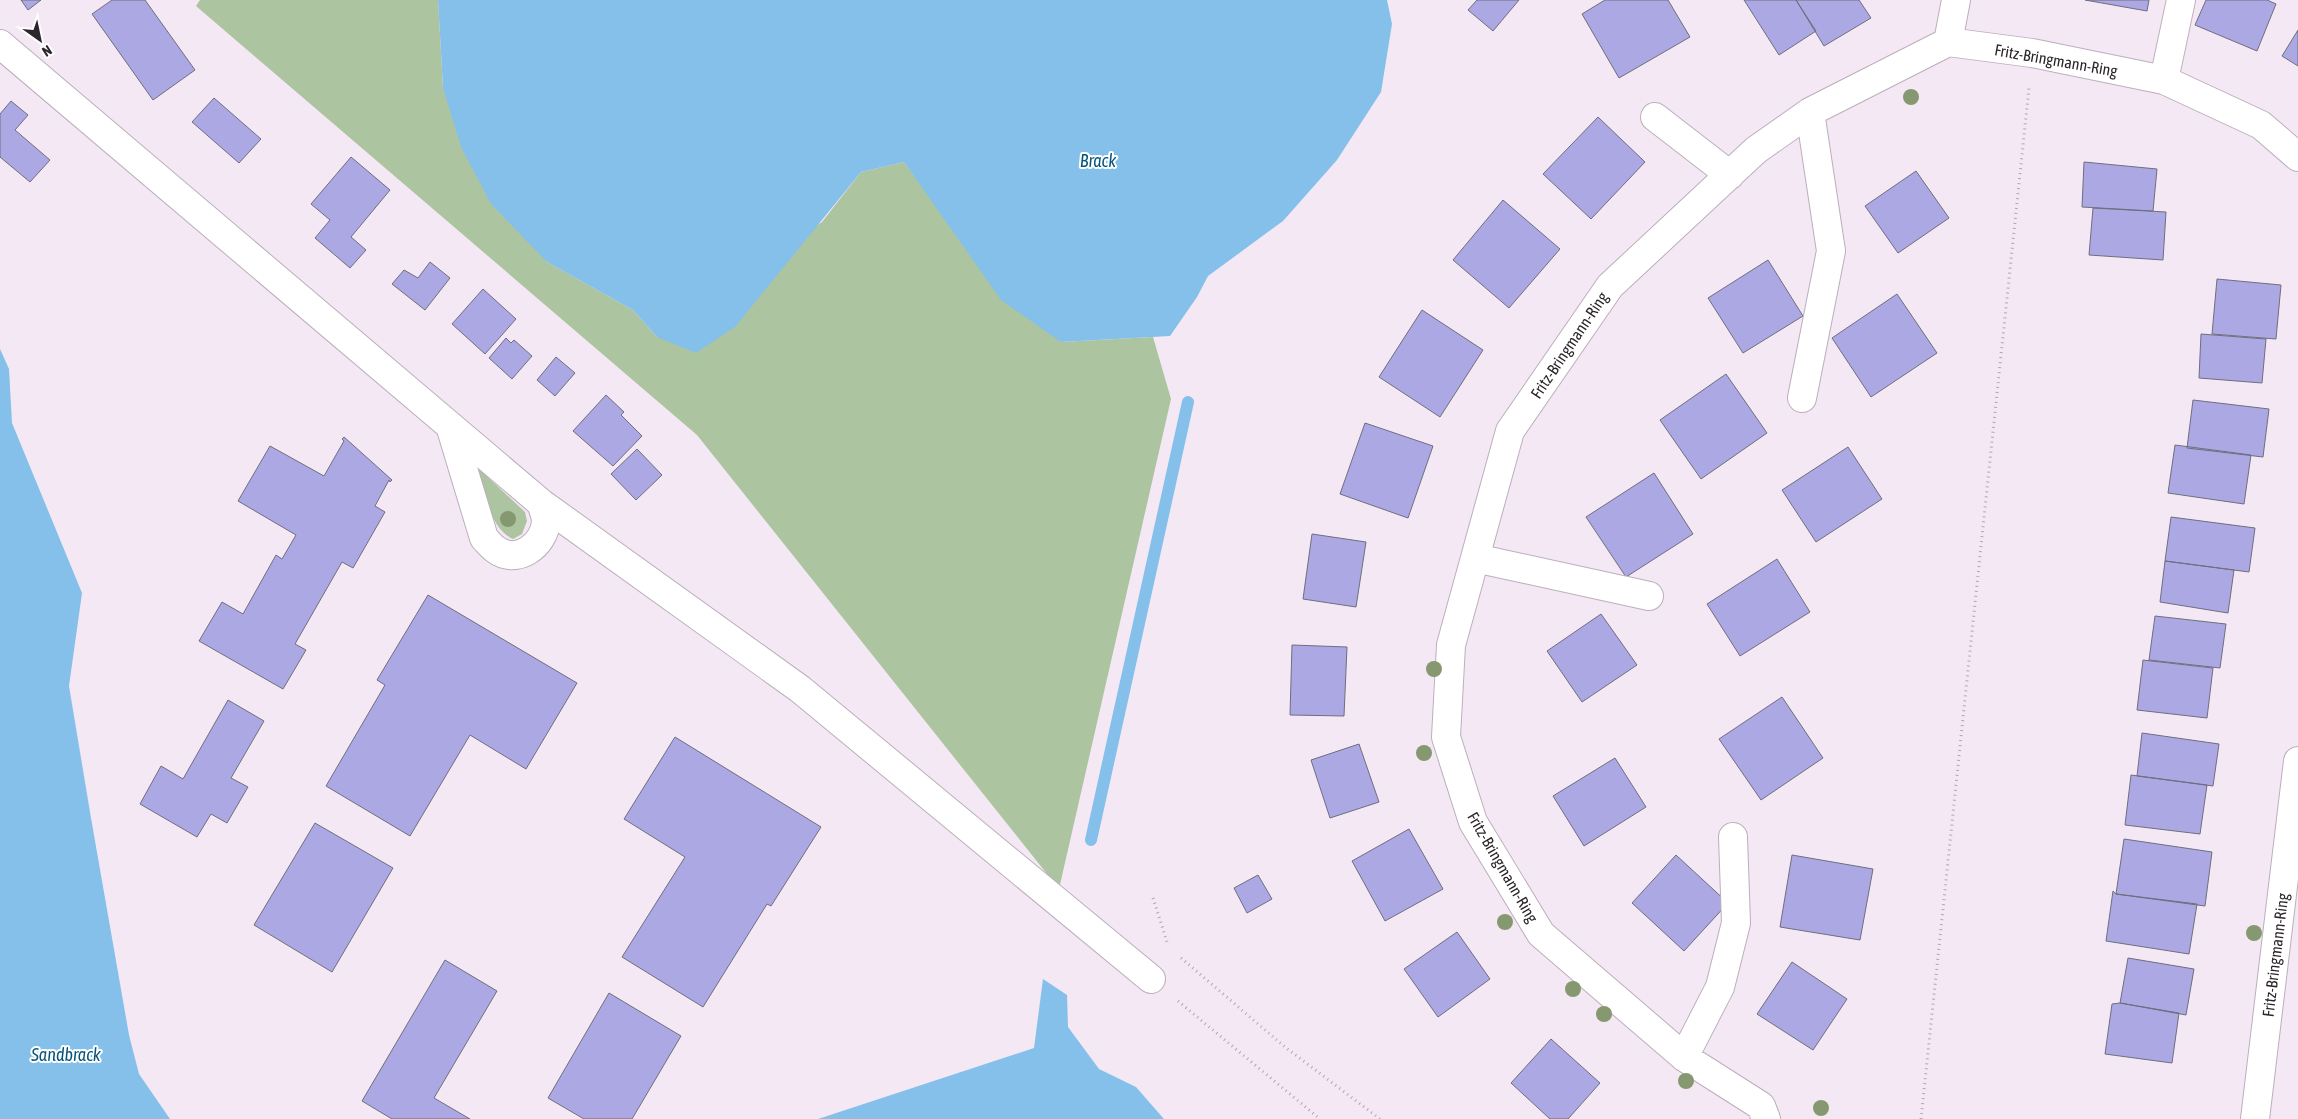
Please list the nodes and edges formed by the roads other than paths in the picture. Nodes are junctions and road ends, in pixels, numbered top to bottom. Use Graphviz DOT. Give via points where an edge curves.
graph roads {
  1 [pos="1956,0"];
  2 [pos="2181,0"];
  3 [pos="1948,42"];
  4 [pos="0,44"];
  5 [pos="2164,80"];
  6 [pos="1810,112"];
  7 [pos="1656,117"];
  8 [pos="2298,157"];
  9 [pos="1730,174"];
  10 [pos="1802,398"];
  11 [pos="451,429"];
  12 [pos="541,503"];
  13 [pos="1475,558"];
  14 [pos="1648,596"];
  15 [pos="2298,762"];
  16 [pos="1733,837"];
  17 [pos="1152,979"];
  18 [pos="1684,1057"];
  19 [pos="1766,1119"];
  20 [pos="2255,1119"];
  1 -- 3 [label="street"];
  2 -- 5 [label="street"];
  3 -- 5 [label="street, Fritz-Bringmann-Ring" via="2032,53"];
  3 -- 6 [label="street, Fritz-Bringmann-Ring"];
  4 -- 11 [label="street"];
  5 -- 8 [label="street, Fritz-Bringmann-Ring" via="2262,125"];
  6 -- 9 [label="street, Fritz-Bringmann-Ring" via="1756,150"];
  6 -- 10 [label="street" via="1831,251"];
  7 -- 9 [label="street"];
  9 -- 13 [label="street, Fritz-Bringmann-Ring" via="1610,286 1510,431"];
  11 -- 12 [label="street"];
  11 -- 12 [label="street" via="484,538 496,551 514,556 531,550 541,539 546,521"];
  12 -- 17 [label="street" via="800,689"];
  13 -- 14 [label="street"];
  13 -- 18 [label="street, Fritz-Bringmann-Ring" via="1451,645 1446,738 1472,822 1541,934"];
  15 -- 20 [label="street, Fritz-Bringmann-Ring"];
  16 -- 18 [label="street" via="1736,923 1720,988"];
  18 -- 19 [label="street, Fritz-Bringmann-Ring" via="1761,1106"];
}
